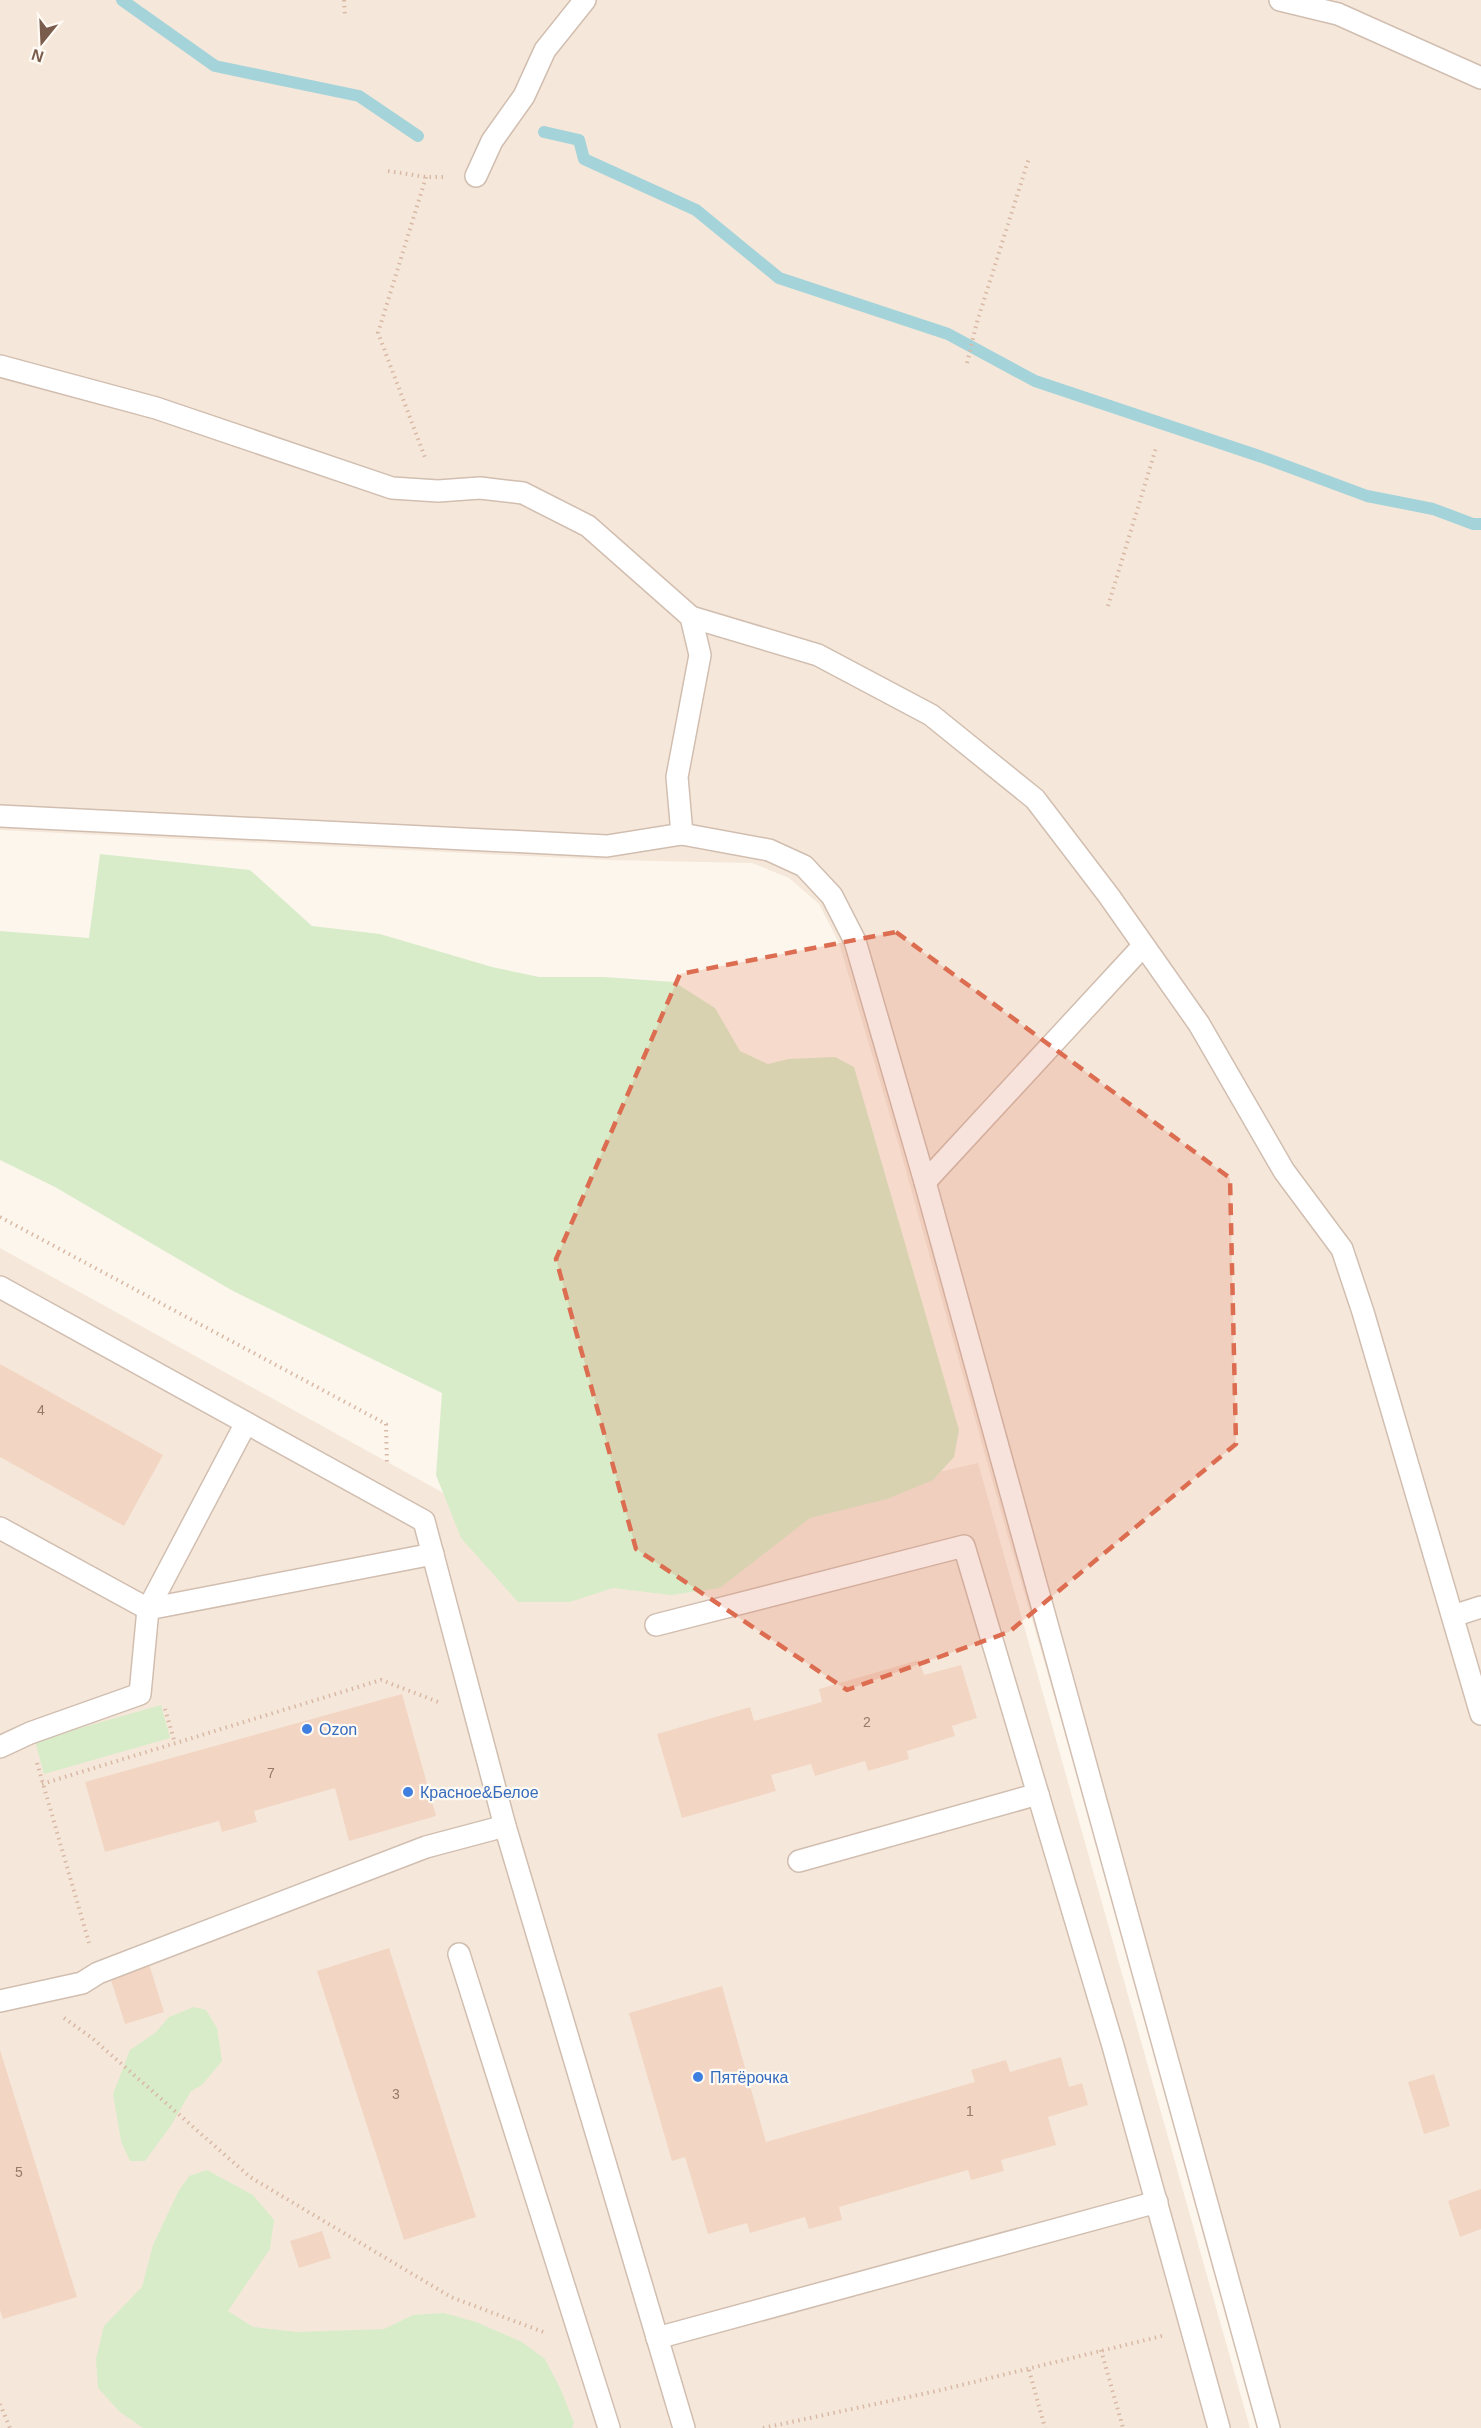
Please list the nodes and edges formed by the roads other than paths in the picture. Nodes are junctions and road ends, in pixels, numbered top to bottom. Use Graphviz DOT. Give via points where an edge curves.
graph roads {
  1 [pos="585,0"];
  2 [pos="1280,0"];
  3 [pos="1481,78"];
  4 [pos="476,176"];
  5 [pos="0,366"];
  6 [pos="691,616"];
  7 [pos="0,816"];
  8 [pos="682,834"];
  9 [pos="1143,946"];
  10 [pos="925,1182"];
  11 [pos="0,1287"];
  12 [pos="246,1423"];
  13 [pos="0,1528"];
  14 [pos="433,1554"];
  15 [pos="1481,1607"];
  16 [pos="148,1609"];
  17 [pos="1453,1616"];
  18 [pos="656,1625"];
  19 [pos="1481,1714"];
  20 [pos="0,1747"];
  21 [pos="1038,1794"];
  22 [pos="506,1826"];
  23 [pos="799,1861"];
  24 [pos="459,1954"];
  25 [pos="8,1999"];
  26 [pos="1157,2202"];
  27 [pos="657,2338"];
  28 [pos="609,2428"];
  29 [pos="684,2428"];
  30 [pos="1219,2428"];
  31 [pos="1269,2428"];
  1 -- 4 [label="lane" via="545,50 524,96 492,141"];
  2 -- 3 [label="lane" via="1338,14"];
  5 -- 6 [label="lane" via="156,408 392,488 438,492 480,488 523,493 588,526"];
  6 -- 8 [label="lane" via="699,655 677,777"];
  6 -- 9 [label="lane" via="819,655 931,715 1035,799"];
  7 -- 8 [label="lane" via="608,846"];
  8 -- 10 [label="lane" via="769,850 804,866 832,896 855,940"];
  9 -- 10 [label="lane"];
  9 -- 17 [label="lane" via="1199,1024 1284,1171 1342,1249"];
  10 -- 31 [label="lane"];
  11 -- 12 [label="lane"];
  12 -- 14 [label="lane" via="424,1521"];
  12 -- 16 [label="lane"];
  13 -- 16 [label="lane"];
  14 -- 16 [label="lane"];
  14 -- 22 [label="lane"];
  15 -- 17 [label="lane"];
  16 -- 20 [label="lane" via="140,1694"];
  17 -- 19 [label="lane"];
  18 -- 21 [label="lane" via="964,1546"];
  21 -- 23 [label="lane"];
  21 -- 26 [label="lane"];
  22 -- 25 [label="lane" via="426,1847 98,1973 82,1983"];
  22 -- 27 [label="lane"];
  24 -- 28 [label="lane"];
  26 -- 27 [label="lane"];
  26 -- 30 [label="lane"];
  27 -- 29 [label="lane"];
}
